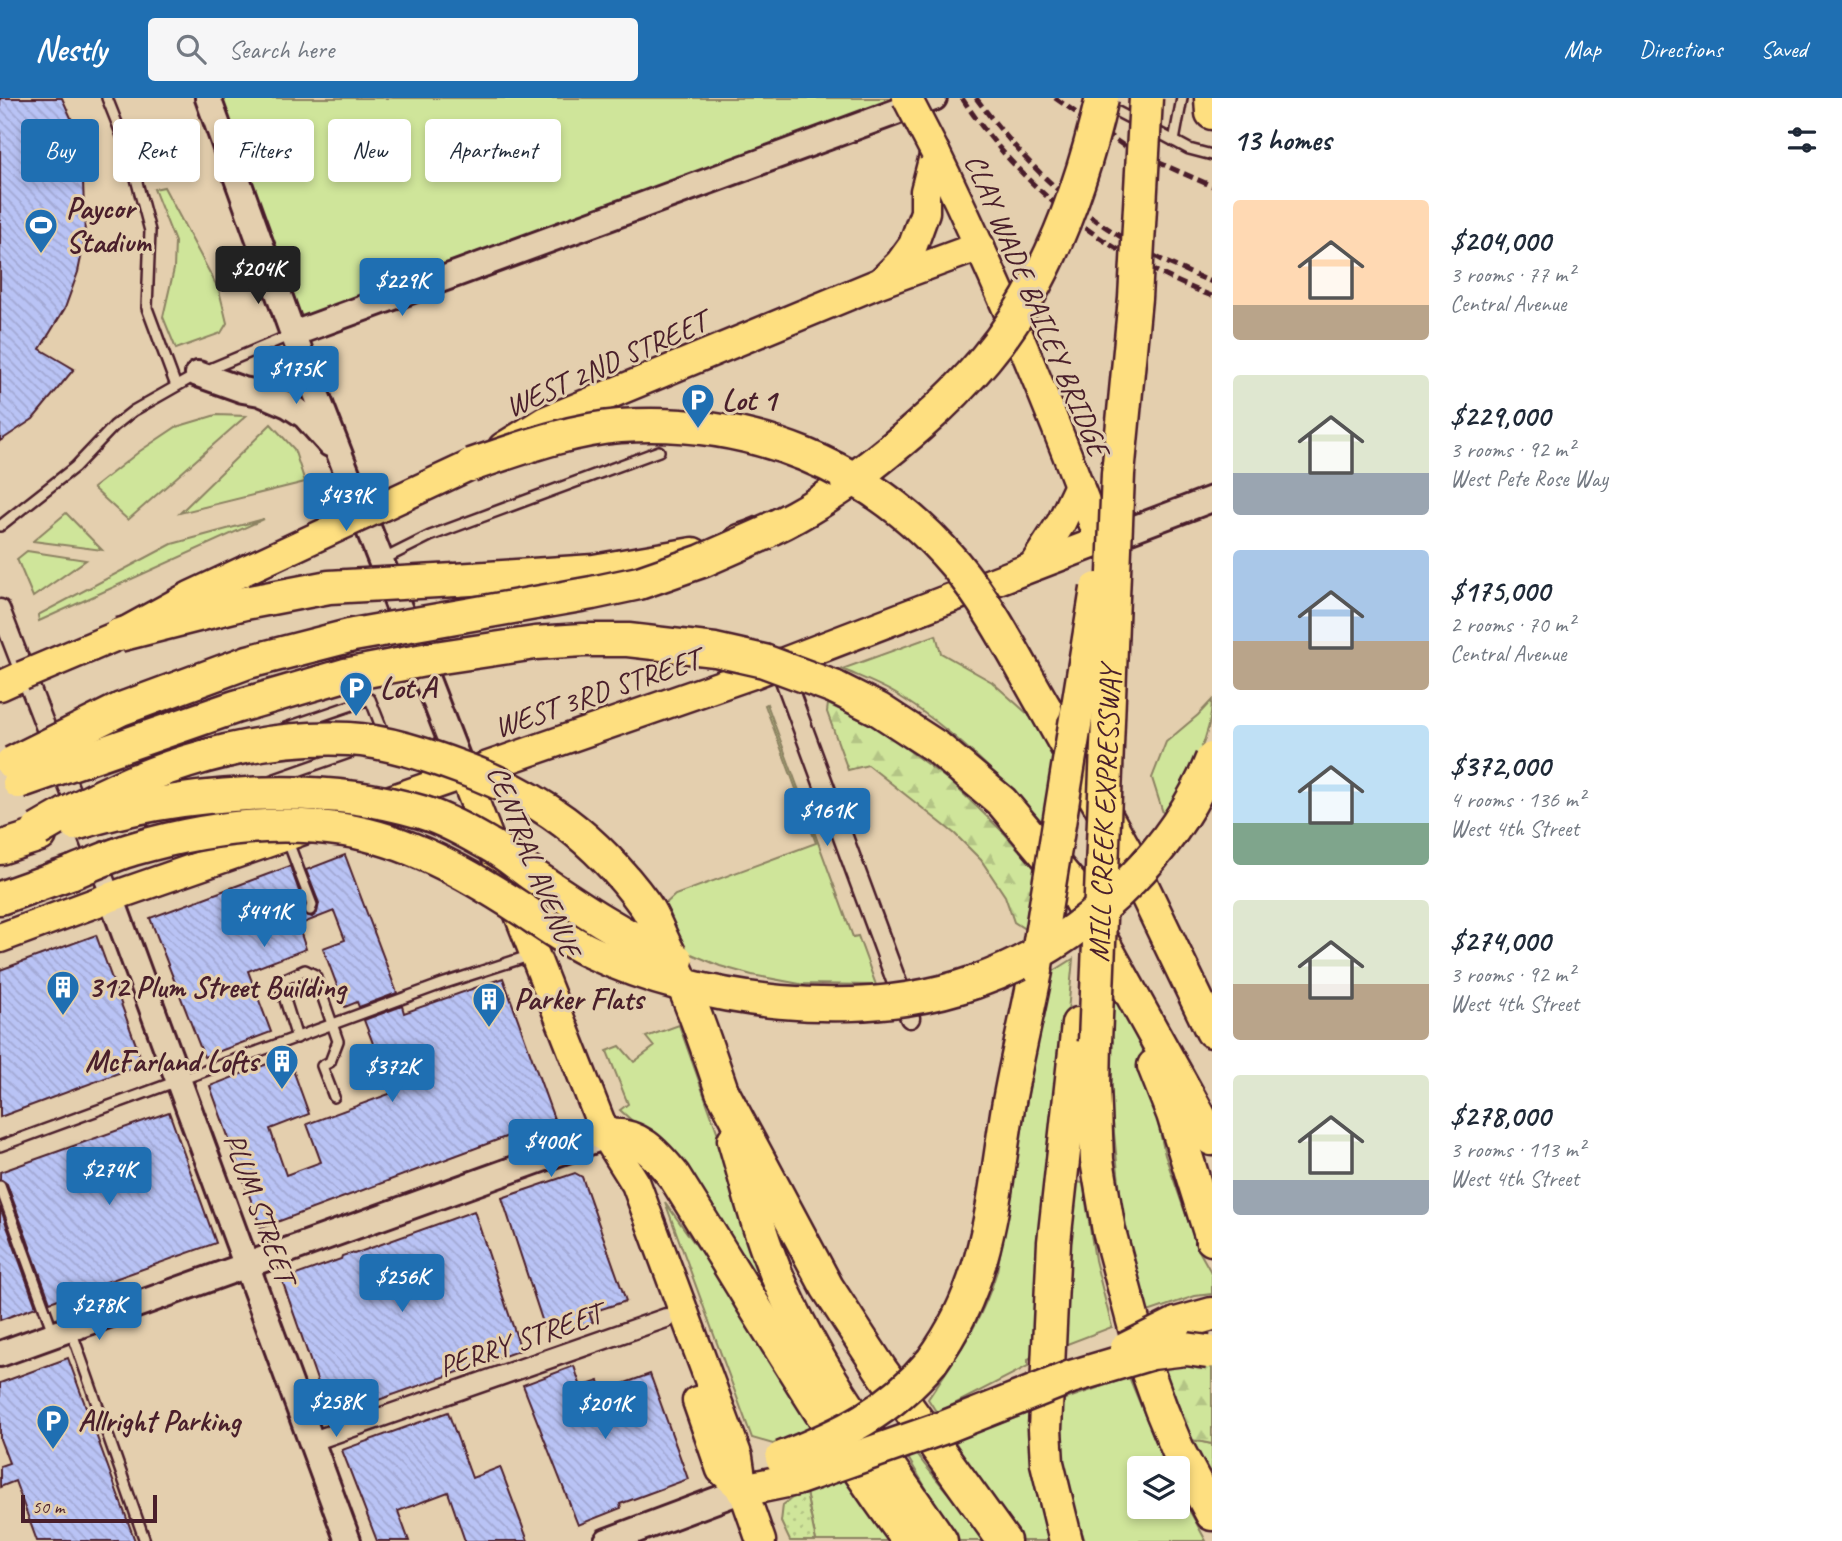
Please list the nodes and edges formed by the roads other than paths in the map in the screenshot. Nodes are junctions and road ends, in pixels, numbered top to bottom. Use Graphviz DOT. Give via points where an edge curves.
graph roads {
  1 [pos="107,98"];
  2 [pos="208,98"];
  3 [pos="1091,98"];
  4 [pos="1102,98"];
  5 [pos="1146,98"];
  6 [pos="1182,98"];
  7 [pos="1211,98"];
  8 [pos="923,99"];
  9 [pos="1212,113"];
  10 [pos="1174,141"];
  11 [pos="935,152"];
  12 [pos="1212,155"];
  13 [pos="980,246"];
  14 [pos="879,283"];
  15 [pos="293,334"];
  16 [pos="198,374"];
  17 [pos="176,386"];
  18 [pos="659,451"];
  19 [pos="343,460"];
  20 [pos="471,465"];
  21 [pos="1118,474"];
  22 [pos="1079,485"];
  23 [pos="1212,499"];
  24 [pos="0,526"];
  25 [pos="766,533"];
  26 [pos="1100,541"];
  27 [pos="381,561"];
  28 [pos="1033,566"];
  29 [pos="0,609"];
  30 [pos="119,635"];
  31 [pos="779,664"];
  32 [pos="0,686"];
  33 [pos="1212,759"];
  34 [pos="8,775"];
  35 [pos="464,775"];
  36 [pos="261,784"];
  37 [pos="171,813"];
  38 [pos="158,817"];
  39 [pos="277,817"];
  40 [pos="23,839"];
  41 [pos="111,897"];
  42 [pos="0,898"];
  43 [pos="310,910"];
  44 [pos="0,938"];
  45 [pos="535,954"];
  46 [pos="1119,969"];
  47 [pos="846,1003"];
  48 [pos="910,1018"];
  49 [pos="332,1025"];
  50 [pos="1212,1031"];
  51 [pos="1086,1033"];
  52 [pos="297,1038"];
  53 [pos="178,1080"];
  54 [pos="722,1091"];
  55 [pos="334,1097"];
  56 [pos="606,1136"];
  57 [pos="1212,1139"];
  58 [pos="0,1146"];
  59 [pos="0,1186"];
  60 [pos="1212,1239"];
  61 [pos="247,1264"];
  62 [pos="666,1318"];
  63 [pos="1198,1318"];
  64 [pos="62,1331"];
  65 [pos="1210,1353"];
  66 [pos="0,1354"];
  67 [pos="1071,1377"];
  68 [pos="313,1441"];
  69 [pos="789,1468"];
  70 [pos="743,1490"];
  71 [pos="1212,1514"];
  72 [pos="145,1541"];
  73 [pos="348,1541"];
  74 [pos="607,1541"];
  75 [pos="761,1541"];
  76 [pos="909,1541"];
  77 [pos="941,1541"];
  78 [pos="1004,1541"];
  79 [pos="1066,1541"];
  1 -- 17 [label="lane" via="130,156 150,231 147,308"];
  2 -- 15 [label="main road, CENTRAL AVENUE"];
  3 -- 10 [label="lane"];
  4 -- 25 [label="highway, bridge" via="1076,191 1053,248 1020,310 986,358 895,447 847,484"];
  5 -- 21 [label="highway, MILL CREEK EXPRESSWAY, bridge" via="1135,298"];
  6 -- 10 [label="lane"];
  7 -- 9 [label="highway"];
  8 -- 11 [label="main road, CLAY WADE BAILEY BRIDGE, bridge"];
  8 -- 15 [label="main road"];
  10 -- 12 [label="lane"];
  11 -- 13 [label="main road, CLAY WADE BAILEY BRIDGE"];
  11 -- 14 [label="main road" via="925,212 913,244"];
  13 -- 14 [label="main road, WEST 2ND STREET"];
  13 -- 22 [label="main road, CLAY WADE BAILEY BRIDGE"];
  14 -- 20 [label="main road, WEST 2ND STREET, bridge" via="545,421"];
  15 -- 16 [label="lane"];
  15 -- 19 [label="main road, CENTRAL AVENUE"];
  16 -- 17 [label="lane"];
  16 -- 19 [label="main road" via="288,404 305,416"];
  17 -- 24 [label="lane" via="124,418 75,467"];
  18 -- 27 [label="lane" via="430,536"];
  19 -- 27 [label="main road, CENTRAL AVENUE"];
  20 -- 30 [label="main road, WEST 2ND STREET, bridge" via="190,596"];
  20 -- 50 [label="highway, bridge" via="541,442 619,426 721,430 806,455 890,500 933,539 976,592 1124,848"];
  21 -- 51 [label="highway, MILL CREEK EXPRESSWAY, bridge" via="1101,874"];
  21 -- 69 [label="highway, bridge" via="1035,971 973,1288 957,1325 906,1390"];
  22 -- 26 [label="main road, CLAY WADE BAILEY BRIDGE"];
  22 -- 28 [label="main road"];
  23 -- 26 [label="main road, WEST 3RD STREET"];
  25 -- 30 [label="highway, bridge" via="696,553 594,571 329,587"];
  25 -- 34 [label="highway, bridge" via="639,583 353,635 248,662 121,709"];
  26 -- 28 [label="main road, WEST 3RD STREET"];
  27 -- 35 [label="main road, CENTRAL AVENUE"];
  28 -- 31 [label="main road, WEST 3RD STREET"];
  29 -- 41 [label="street"];
  30 -- 32 [label="main road, WEST 2ND STREET, bridge"];
  31 -- 35 [label="main road, WEST 3RD STREET"];
  31 -- 48 [label="street"];
  33 -- 47 [label="highway, bridge" via="1157,854 1105,905 1054,945 952,989"];
  34 -- 46 [label="highway, bridge" via="345,675 446,656 583,639 715,650 764,661 834,687 939,748 1002,802 1070,883"];
  35 -- 39 [label="main road, WEST 3RD STREET"];
  35 -- 45 [label="main road, CENTRAL AVENUE"];
  36 -- 37 [label="lane"];
  36 -- 38 [label="lane" via="387,740 370,699 79,799 94,838"];
  36 -- 39 [label="lane"];
  39 -- 41 [label="main road, WEST 3RD STREET"];
  39 -- 43 [label="lane" via="312,905"];
  40 -- 47 [label="highway, bridge" via="103,815 221,796 279,794 374,801 422,812 491,845 607,925 654,951 749,987"];
  40 -- 54 [label="highway, bridge" via="124,784 257,744 351,739 421,753 492,779 548,809 598,849 647,907 698,1021"];
  41 -- 44 [label="main road, WEST 3RD STREET"];
  41 -- 53 [label="main road, PLUM STREET"];
  42 -- 47 [label="highway, bridge" via="132,849 193,835 276,825 345,830 384,839 436,860 489,888 567,940 653,976 736,996"];
  45 -- 49 [label="lane"];
  45 -- 56 [label="main road, CENTRAL AVENUE"];
  46 -- 57 [label="highway"];
  46 -- 60 [label="highway" via="1173,1114"];
  49 -- 52 [label="lane"];
  49 -- 52 [label="lane" via="315,975 305,970 285,979 281,987"];
  49 -- 55 [label="lane" via="338,1041 330,1062 322,1066"];
  51 -- 71 [label="highway" via="1097,1160 1109,1231 1161,1409"];
  51 -- 79 [label="highway" via="1054,1242 1045,1429 1049,1475"];
  52 -- 53 [label="lane"];
  53 -- 58 [label="lane"];
  53 -- 61 [label="main road, PLUM STREET"];
  54 -- 77 [label="highway" via="770,1258 800,1324 834,1386"];
  54 -- 78 [label="highway" via="827,1287"];
  56 -- 61 [label="main road"];
  56 -- 62 [label="main road, CENTRAL AVENUE" via="613,1177"];
  56 -- 70 [label="main road, CENTRAL AVENUE" via="636,1184 738,1457"];
  56 -- 76 [label="highway" via="622,1135 642,1143 674,1176 837,1436"];
  59 -- 64 [label="lane"];
  61 -- 64 [label="main road"];
  61 -- 68 [label="main road, PLUM STREET"];
  62 -- 68 [label="street, PERRY STREET"];
  62 -- 70 [label="main road, CENTRAL AVENUE" via="722,1470"];
  63 -- 67 [label="highway, bridge"];
  64 -- 66 [label="main road"];
  64 -- 72 [label="lane"];
  65 -- 67 [label="highway, bridge" via="1186,1349 1152,1353"];
  67 -- 69 [label="highway, bridge" via="945,1427"];
  68 -- 73 [label="main road, PLUM STREET"];
  69 -- 70 [label="highway" via="764,1467"];
  70 -- 74 [label="main road"];
  70 -- 75 [label="main road, CENTRAL AVENUE"];
}
